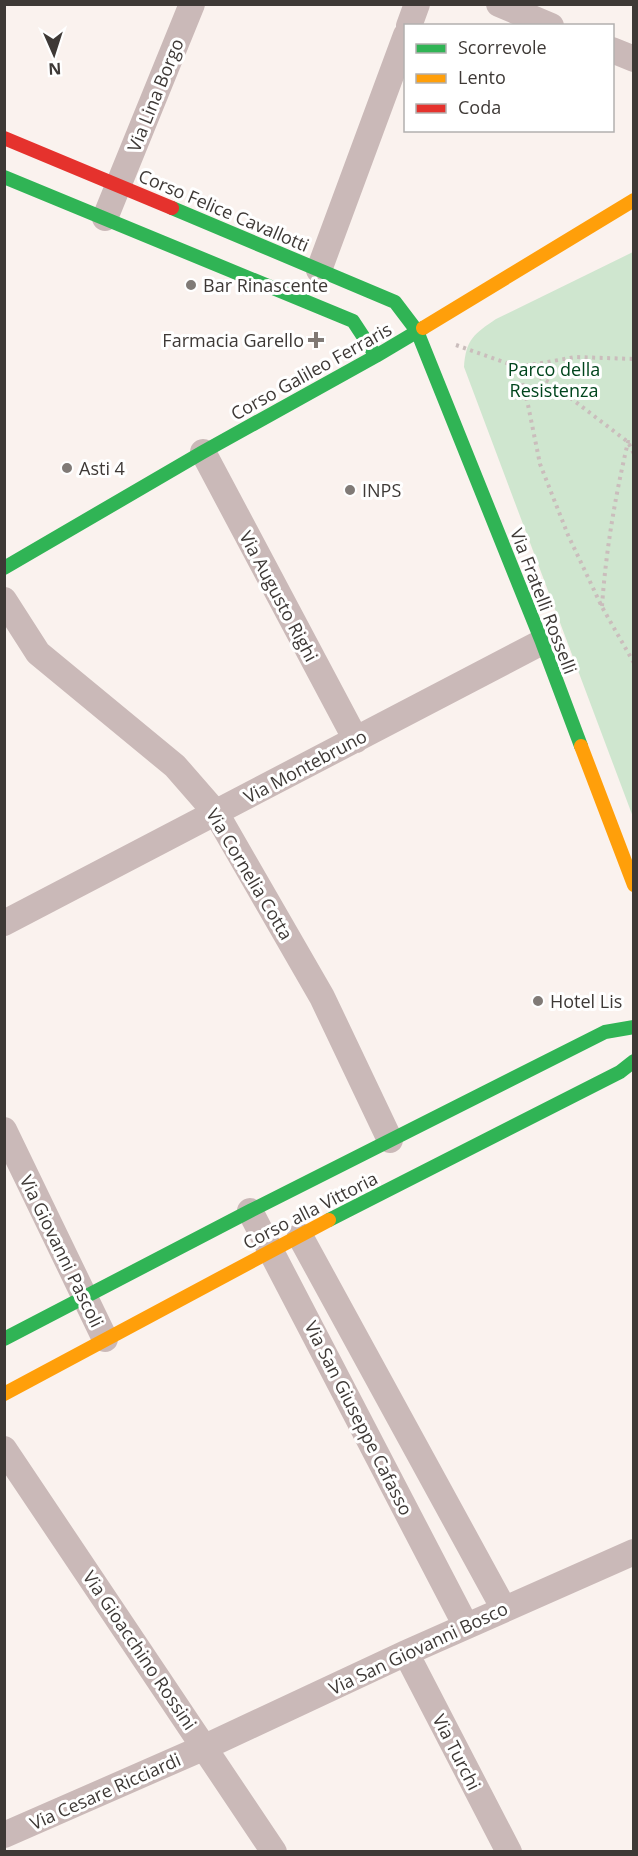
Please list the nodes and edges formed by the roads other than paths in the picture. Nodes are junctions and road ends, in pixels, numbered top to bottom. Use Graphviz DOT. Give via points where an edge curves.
graph roads {
  1 [pos="192,4"];
  2 [pos="417,4"];
  3 [pos="499,4"];
  4 [pos="410,24"];
  5 [pos="546,24"];
  6 [pos="404,38"];
  7 [pos="614,51"];
  8 [pos="633,59"];
  9 [pos="4,138"];
  10 [pos="4,177"];
  11 [pos="118,186"];
  12 [pos="633,200"];
  13 [pos="105,218"];
  14 [pos="319,270"];
  15 [pos="417,331"];
  16 [pos="376,356"];
  17 [pos="203,452"];
  18 [pos="4,568"];
  19 [pos="4,600"];
  20 [pos="542,642"];
  21 [pos="356,740"];
  22 [pos="216,813"];
  23 [pos="633,885"];
  24 [pos="4,923"];
  25 [pos="633,1027"];
  26 [pos="633,1061"];
  27 [pos="4,1130"];
  28 [pos="390,1140"];
  29 [pos="250,1210"];
  30 [pos="300,1236"];
  31 [pos="272,1250"];
  32 [pos="84,1297"];
  33 [pos="4,1339"];
  34 [pos="105,1339"];
  35 [pos="4,1394"];
  36 [pos="4,1449"];
  37 [pos="633,1552"];
  38 [pos="478,1566"];
  39 [pos="444,1582"];
  40 [pos="504,1609"];
  41 [pos="466,1626"];
  42 [pos="405,1653"];
  43 [pos="205,1748"];
  44 [pos="4,1835"];
  45 [pos="274,1851"];
  46 [pos="509,1851"];
  1 -- 11 [label="street, Via Lina Borgo"];
  2 -- 4 [label="street"];
  3 -- 5 [label="street"];
  6 -- 14 [label="street"];
  7 -- 8 [label="street"];
  9 -- 11 [label="street, Corso Felice Cavallotti"];
  10 -- 13 [label="street"];
  11 -- 13 [label="street, Via Lina Borgo"];
  11 -- 14 [label="street, Corso Felice Cavallotti"];
  12 -- 15 [label="street, Corso Galileo Ferraris"];
  13 -- 16 [label="street" via="353,321"];
  14 -- 15 [label="street, Corso Felice Cavallotti" via="395,302"];
  15 -- 16 [label="street, Corso Galileo Ferraris"];
  15 -- 20 [label="street, Via Fratelli Rosselli"];
  16 -- 17 [label="street, Corso Galileo Ferraris"];
  17 -- 18 [label="street, Corso Galileo Ferraris"];
  17 -- 21 [label="street, Via Augusto Righi"];
  19 -- 22 [label="street, Via Cornelia Cotta" via="38,653 175,766"];
  20 -- 21 [label="street, Via Montebruno"];
  20 -- 23 [label="street, Via Fratelli Rosselli"];
  21 -- 22 [label="street, Via Montebruno"];
  22 -- 24 [label="street, Via Montebruno"];
  22 -- 28 [label="street, Via Cornelia Cotta" via="322,997"];
  25 -- 28 [label="street, Corso alla Vittoria" via="604,1032"];
  26 -- 30 [label="street, Corso alla Vittoria" via="620,1072"];
  27 -- 32 [label="street, Via Giovanni Pascoli"];
  28 -- 29 [label="street, Corso alla Vittoria"];
  29 -- 31 [label="street, Via San Giuseppe Cafasso"];
  29 -- 32 [label="street, Corso alla Vittoria"];
  30 -- 31 [label="street, Corso alla Vittoria"];
  30 -- 38 [label="street, Via San Giuseppe Cafasso"];
  31 -- 34 [label="street, Corso alla Vittoria"];
  31 -- 39 [label="street, Via San Giuseppe Cafasso"];
  32 -- 33 [label="street, Corso alla Vittoria"];
  32 -- 34 [label="street, Via Giovanni Pascoli"];
  34 -- 35 [label="street, Corso alla Vittoria"];
  36 -- 43 [label="street, Via Gioacchino Rossini"];
  37 -- 40 [label="street, Via San Giovanni Bosco"];
  38 -- 39 [label="street"];
  38 -- 40 [label="street, Via San Giuseppe Cafasso"];
  39 -- 41 [label="street, Via San Giuseppe Cafasso"];
  40 -- 41 [label="street, Via San Giovanni Bosco"];
  41 -- 42 [label="street, Via San Giovanni Bosco"];
  42 -- 43 [label="street, Via San Giovanni Bosco"];
  42 -- 46 [label="street, Via Turchi"];
  43 -- 44 [label="street, Via Cesare Ricciardi"];
  43 -- 45 [label="street, Via Gioacchino Rossini"];
}
